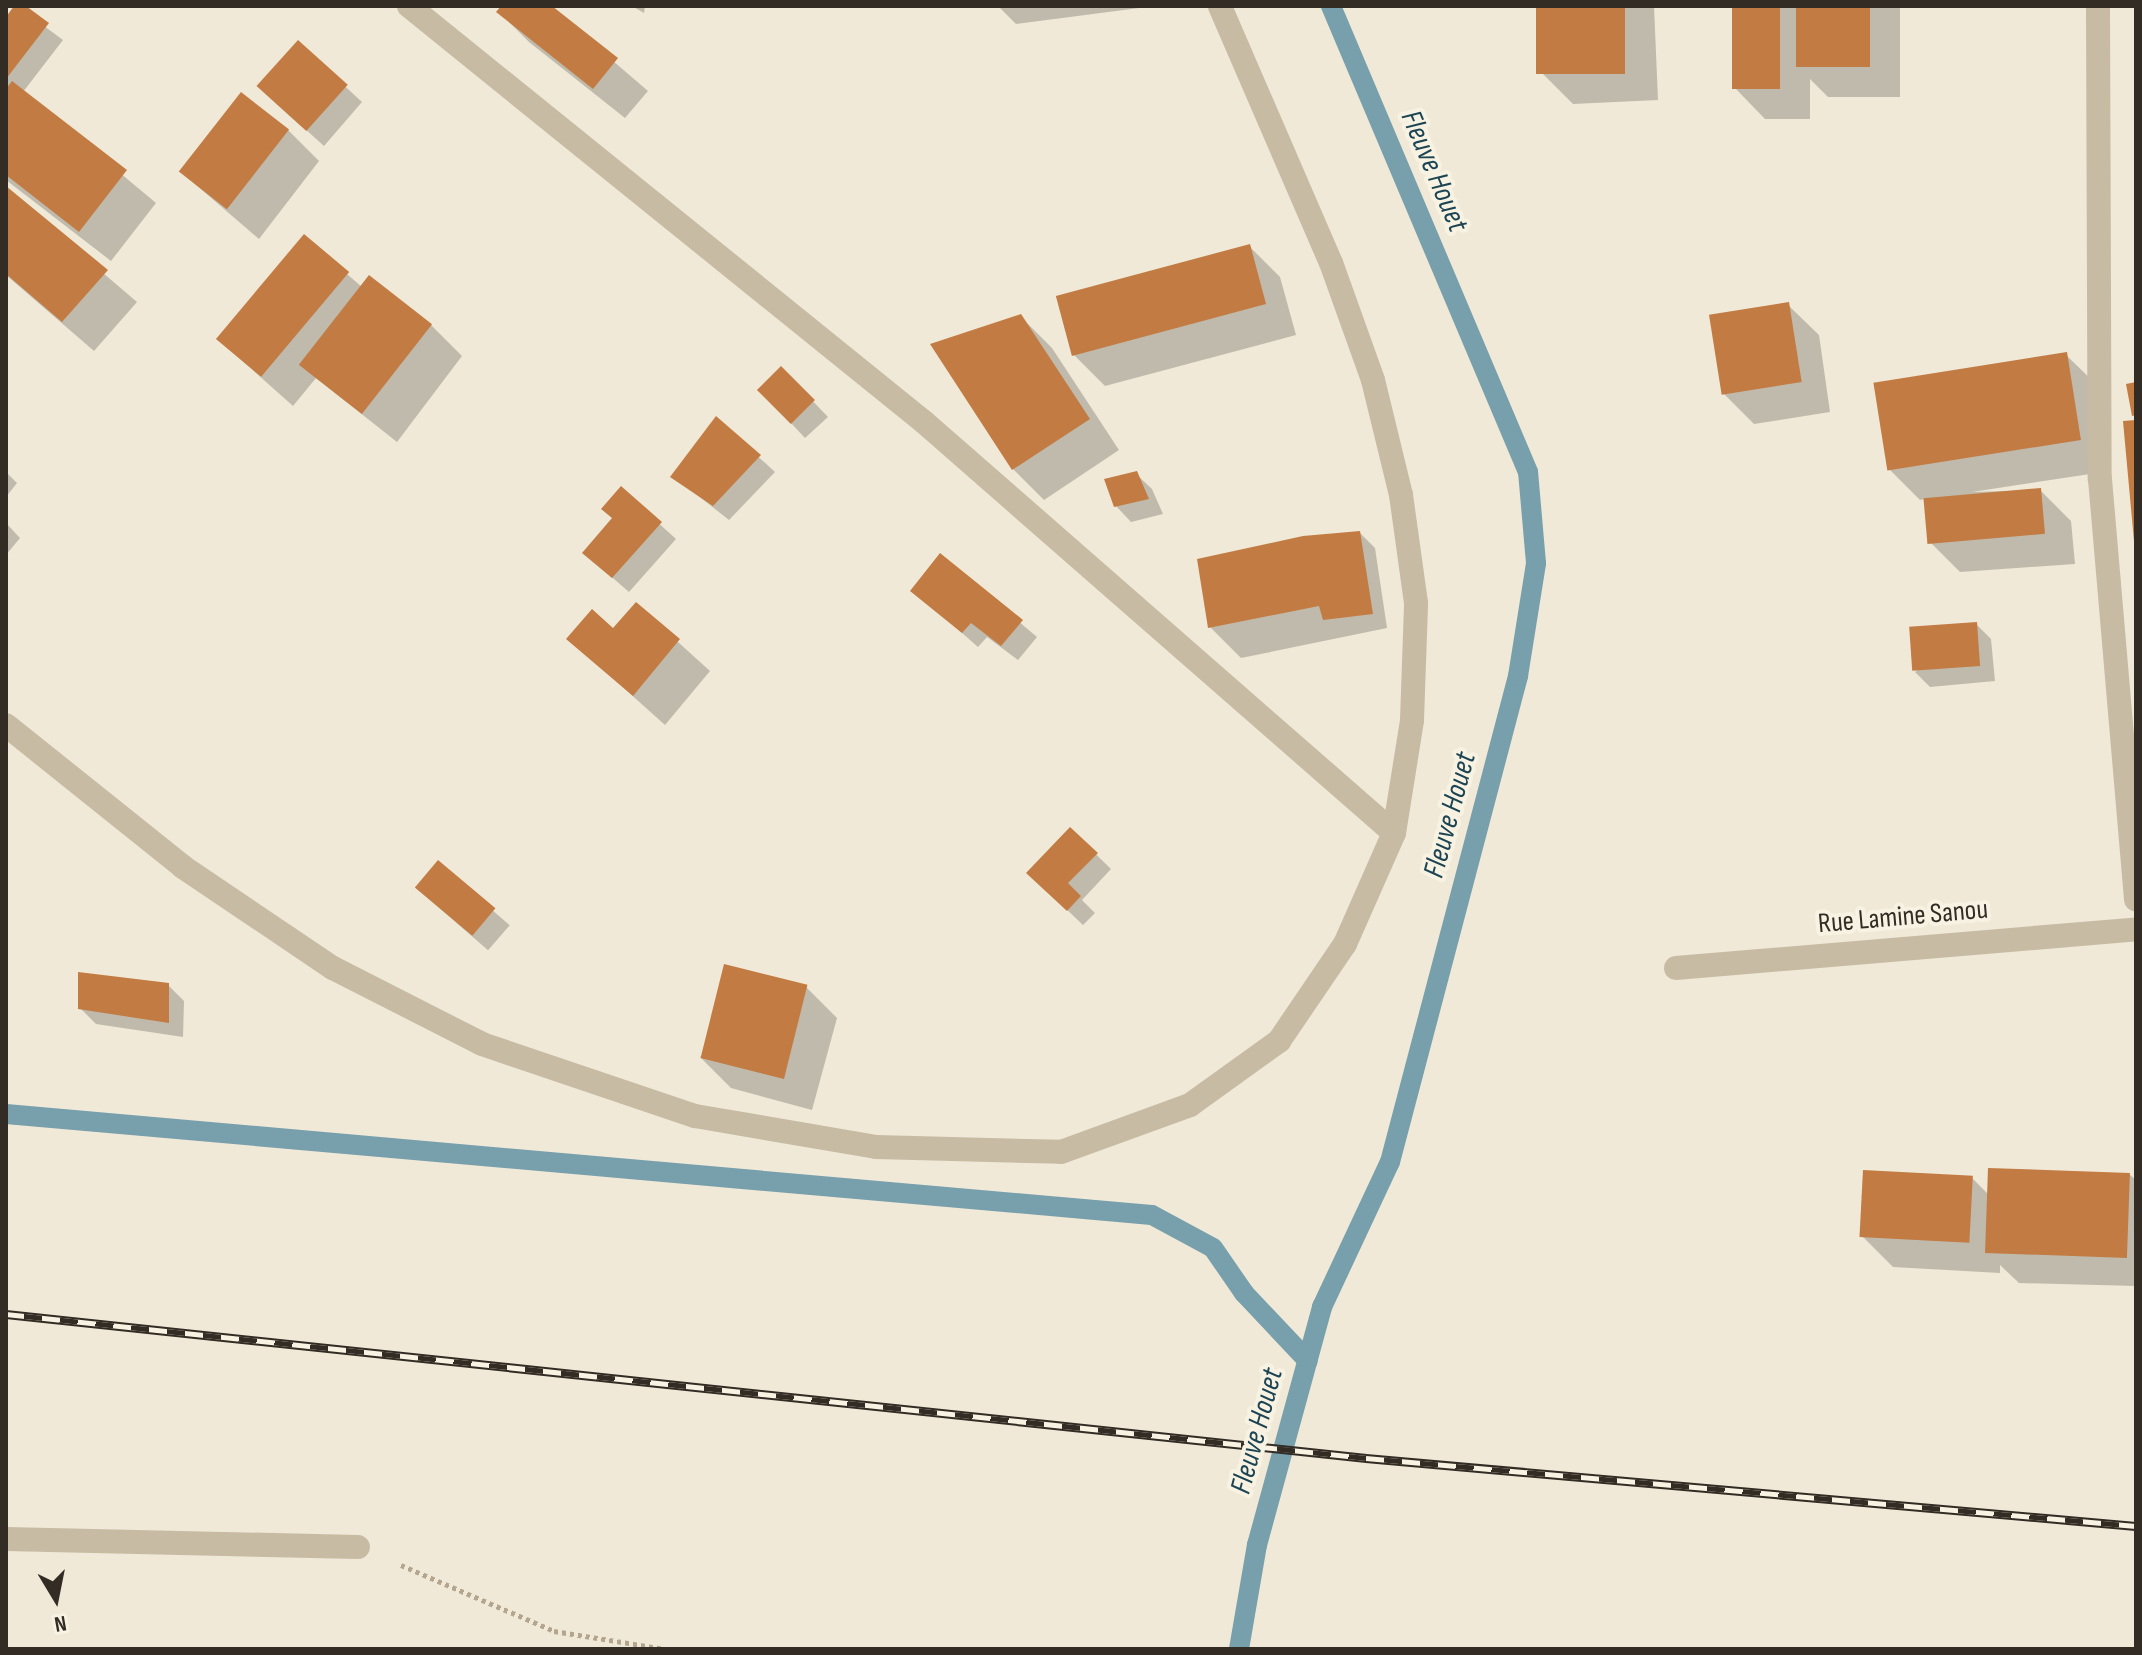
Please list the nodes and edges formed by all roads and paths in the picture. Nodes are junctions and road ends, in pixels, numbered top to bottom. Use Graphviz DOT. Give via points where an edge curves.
graph roads {
  1 [pos="409,6"];
  2 [pos="1220,6"];
  3 [pos="2098,6"];
  4 [pos="6,725"];
  5 [pos="1394,833"];
  6 [pos="2136,899"];
  7 [pos="2136,929"];
  8 [pos="1676,968"];
  9 [pos="6,1539"];
  10 [pos="358,1547"];
  11 [pos="665,1649"];
  1 -- 5 [label="street" via="924,422"];
  2 -- 5 [label="street" via="1336,278 1373,380 1401,495 1416,603 1412,720"];
  3 -- 6 [label="street" via="2099,453"];
  4 -- 5 [label="street" via="208,884 333,968 482,1044 695,1116 876,1147 1061,1152 1190,1105 1279,1041 1345,944"];
  7 -- 8 [label="street, Rue Lamine Sanou"];
  9 -- 10 [label="street"];
  10 -- 11 [label="path" via="554,1631"];
}
